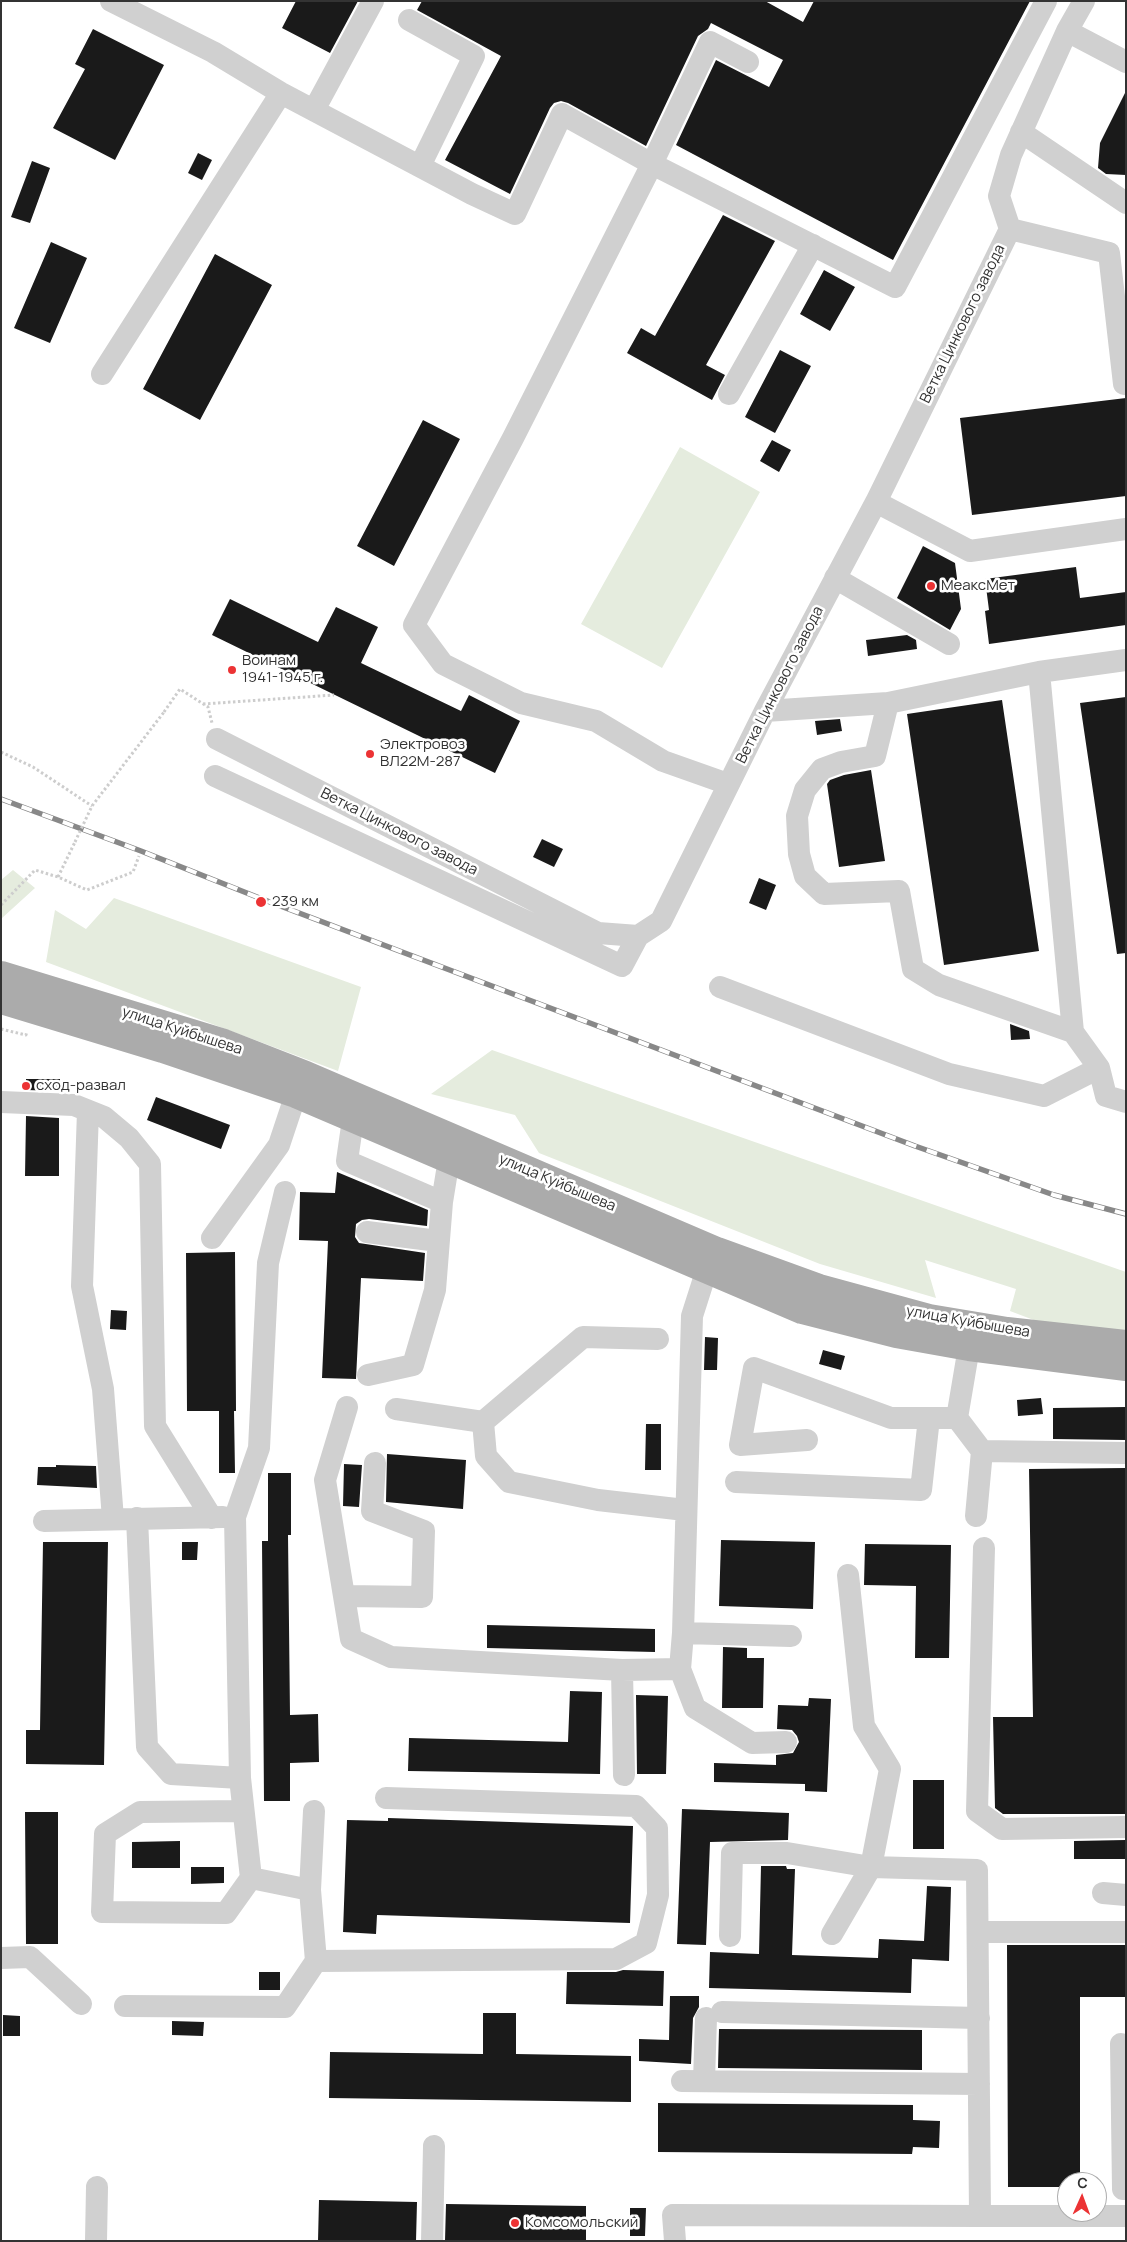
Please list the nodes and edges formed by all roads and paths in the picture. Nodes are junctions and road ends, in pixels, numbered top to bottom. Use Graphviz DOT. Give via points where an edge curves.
graph roads {
  1 [pos="110,1"];
  2 [pos="373,1"];
  3 [pos="1046,1"];
  4 [pos="1084,1"];
  5 [pos="409,20"];
  6 [pos="1067,31"];
  7 [pos="1124,57"];
  8 [pos="748,62"];
  9 [pos="281,93"];
  10 [pos="314,110"];
  11 [pos="1022,132"];
  12 [pos="652,164"];
  13 [pos="420,166"];
  14 [pos="1126,203"];
  15 [pos="1010,229"];
  16 [pos="813,245"];
  17 [pos="102,374"];
  18 [pos="1124,384"];
  19 [pos="729,394"];
  20 [pos="876,502"];
  21 [pos="1126,529"];
  22 [pos="835,578"];
  23 [pos="949,644"];
  24 [pos="1126,660"];
  25 [pos="1040,672"];
  26 [pos="334,694"];
  27 [pos="888,703"];
  28 [pos="203,704"];
  29 [pos="208,707"];
  30 [pos="765,711"];
  31 [pos="216,739"];
  32 [pos="1,752"];
  33 [pos="215,776"];
  34 [pos="728,784"];
  35 [pos="92,806"];
  36 [pos="139,856"];
  37 [pos="58,877"];
  38 [pos="1,905"];
  39 [pos="638,936"];
  40 [pos="1,975"];
  41 [pos="720,987"];
  42 [pos="1,1000"];
  43 [pos="1073,1032"];
  44 [pos="1099,1068"];
  45 [pos="296,1094"];
  46 [pos="1,1102"];
  47 [pos="1126,1102"];
  48 [pos="88,1111"];
  49 [pos="353,1118"];
  50 [pos="449,1159"];
  51 [pos="285,1192"];
  52 [pos="442,1202"];
  53 [pos="367,1232"];
  54 [pos="212,1238"];
  55 [pos="438,1241"];
  56 [pos="712,1260"];
  57 [pos="658,1339"];
  58 [pos="1126,1344"];
  59 [pos="969,1347"];
  60 [pos="1126,1367"];
  61 [pos="368,1376"];
  62 [pos="347,1406"];
  63 [pos="396,1408"];
  64 [pos="929,1418"];
  65 [pos="957,1418"];
  66 [pos="483,1422"];
  67 [pos="807,1440"];
  68 [pos="982,1451"];
  69 [pos="1126,1453"];
  70 [pos="375,1463"];
  71 [pos="736,1482"];
  72 [pos="685,1510"];
  73 [pos="976,1516"];
  74 [pos="235,1517"];
  75 [pos="137,1518"];
  76 [pos="212,1518"];
  77 [pos="113,1519"];
  78 [pos="44,1521"];
  79 [pos="984,1548"];
  80 [pos="848,1575"];
  81 [pos="345,1596"];
  82 [pos="683,1634"];
  83 [pos="791,1636"];
  84 [pos="680,1669"];
  85 [pos="622,1670"];
  86 [pos="786,1742"];
  87 [pos="624,1774"];
  88 [pos="240,1778"];
  89 [pos="386,1798"];
  90 [pos="243,1811"];
  91 [pos="314,1811"];
  92 [pos="1126,1827"];
  93 [pos="871,1867"];
  94 [pos="251,1878"];
  95 [pos="310,1890"];
  96 [pos="1104,1893"];
  97 [pos="1126,1895"];
  98 [pos="978,1932"];
  99 [pos="1126,1932"];
  100 [pos="832,1934"];
  101 [pos="730,1936"];
  102 [pos="1,1958"];
  103 [pos="316,1961"];
  104 [pos="81,2004"];
  105 [pos="125,2006"];
  106 [pos="978,2018"];
  107 [pos="1121,2044"];
  108 [pos="979,2084"];
  109 [pos="1124,2086"];
  110 [pos="434,2146"];
  111 [pos="97,2187"];
  112 [pos="1126,2189"];
  113 [pos="980,2216"];
  114 [pos="1126,2216"];
  115 [pos="96,2241"];
  116 [pos="432,2241"];
  117 [pos="675,2241"];
  1 -- 9 [label="street" via="213,52"];
  2 -- 10 [label="street"];
  3 -- 16 [label="street" via="895,287"];
  4 -- 6 [label="street, Ветка Цинкового завода"];
  5 -- 13 [label="street" via="474,56"];
  6 -- 7 [label="street"];
  6 -- 11 [label="street, Ветка Цинкового завода"];
  8 -- 12 [label="street" via="710,42"];
  9 -- 10 [label="street"];
  9 -- 17 [label="street"];
  10 -- 13 [label="street"];
  11 -- 14 [label="street"];
  11 -- 15 [label="street, Ветка Цинкового завода" via="1011,155 999,196"];
  12 -- 13 [label="street" via="562,114 516,214"];
  12 -- 16 [label="street"];
  12 -- 34 [label="street" via="414,626 443,664 521,702 596,721 663,761"];
  15 -- 18 [label="street" via="1109,253"];
  15 -- 20 [label="street, Ветка Цинкового завода"];
  16 -- 19 [label="street"];
  20 -- 21 [label="street" via="970,551"];
  20 -- 22 [label="street, Ветка Цинкового завода"];
  22 -- 23 [label="street"];
  22 -- 30 [label="street, Ветка Цинкового завода"];
  24 -- 25 [label="street"];
  25 -- 27 [label="street"];
  25 -- 43 [label="street"];
  26 -- 28 [label="path"];
  27 -- 30 [label="street"];
  27 -- 43 [label="street" via="875,756 822,769 805,790 797,816 799,854 805,876 824,894 899,891 913,969 939,985"];
  28 -- 29 [label="path"];
  28 -- 35 [label="path, bridge" via="180,690"];
  30 -- 34 [label="street, Ветка Цинкового завода"];
  31 -- 39 [label="street, Ветка Цинкового завода" via="598,933"];
  32 -- 35 [label="path" via="33,767"];
  33 -- 39 [label="street" via="622,966"];
  34 -- 39 [label="street, Ветка Цинкового завода" via="661,921"];
  35 -- 37 [label="path, bridge"];
  36 -- 37 [label="path" via="133,872 87,890"];
  37 -- 38 [label="path" via="35,870"];
  40 -- 56 [label="main road, улица Куйбышева" via="224,1043 306,1075"];
  41 -- 44 [label="street" via="949,1074 1044,1096"];
  42 -- 45 [label="main road, улица Куйбышева"];
  43 -- 44 [label="street"];
  44 -- 47 [label="street" via="1106,1096"];
  45 -- 49 [label="main road, улица Куйбышева"];
  45 -- 54 [label="street" via="279,1145"];
  46 -- 48 [label="street" via="74,1105"];
  48 -- 76 [label="street" via="104,1118 129,1138 150,1164 156,1426"];
  48 -- 77 [label="street" via="82,1286 103,1389"];
  49 -- 50 [label="main road, улица Куйбышева"];
  49 -- 52 [label="street" via="348,1161"];
  50 -- 52 [label="street"];
  50 -- 56 [label="main road, улица Куйбышева"];
  51 -- 74 [label="street" via="268,1263 259,1448"];
  52 -- 55 [label="street"];
  53 -- 55 [label="street"];
  55 -- 61 [label="street" via="435,1290 413,1365"];
  56 -- 58 [label="main road, улица Куйбышева" via="929,1318 1007,1331"];
  56 -- 59 [label="main road, улица Куйбышева" via="802,1310 896,1334"];
  56 -- 72 [label="street" via="692,1316"];
  57 -- 66 [label="street" via="583,1337"];
  59 -- 60 [label="main road, улица Куйбышева"];
  59 -- 65 [label="street"];
  62 -- 81 [label="street" via="325,1480"];
  63 -- 66 [label="street"];
  64 -- 65 [label="street"];
  64 -- 67 [label="street" via="891,1418 754,1368 740,1445"];
  64 -- 71 [label="street" via="921,1490"];
  65 -- 68 [label="street"];
  66 -- 72 [label="street" via="486,1456 508,1482 598,1500"];
  68 -- 69 [label="street"];
  68 -- 73 [label="street"];
  70 -- 81 [label="street" via="372,1511 424,1531 422,1597"];
  72 -- 82 [label="street"];
  74 -- 76 [label="street"];
  74 -- 88 [label="street"];
  75 -- 76 [label="street"];
  75 -- 77 [label="street"];
  75 -- 88 [label="street" via="148,1747 171,1774"];
  77 -- 78 [label="street"];
  79 -- 92 [label="street" via="977,1811 1002,1829"];
  80 -- 93 [label="street" via="864,1726 890,1769"];
  81 -- 85 [label="street" via="351,1639 391,1658"];
  82 -- 83 [label="street"];
  82 -- 84 [label="street"];
  84 -- 85 [label="street"];
  84 -- 86 [label="street" via="695,1708 752,1743"];
  85 -- 87 [label="street"];
  88 -- 90 [label="street"];
  89 -- 103 [label="street" via="636,1806 657,1828 658,1895 646,1942 616,1959"];
  90 -- 94 [label="street"];
  90 -- 94 [label="street" via="140,1812 105,1834 102,1912 226,1912"];
  91 -- 95 [label="street"];
  93 -- 98 [label="street" via="978,1870"];
  93 -- 100 [label="street"];
  93 -- 101 [label="street" via="787,1853 732,1853"];
  94 -- 95 [label="street"];
  95 -- 103 [label="street"];
  96 -- 97 [label="street"];
  98 -- 99 [label="street"];
  98 -- 106 [label="street"];
  102 -- 104 [label="street" via="30,1958"];
  103 -- 105 [label="street" via="285,2007"];
  106 -- 108 [label="street"];
  106 -- 108 [label="street" via="714,2015 693,2081"];
  107 -- 109 [label="street"];
  108 -- 113 [label="street"];
  109 -- 112 [label="street" via="1123,2189"];
  110 -- 116 [label="street"];
  111 -- 115 [label="street"];
  113 -- 114 [label="street"];
  113 -- 117 [label="street" via="673,2215"];
}
